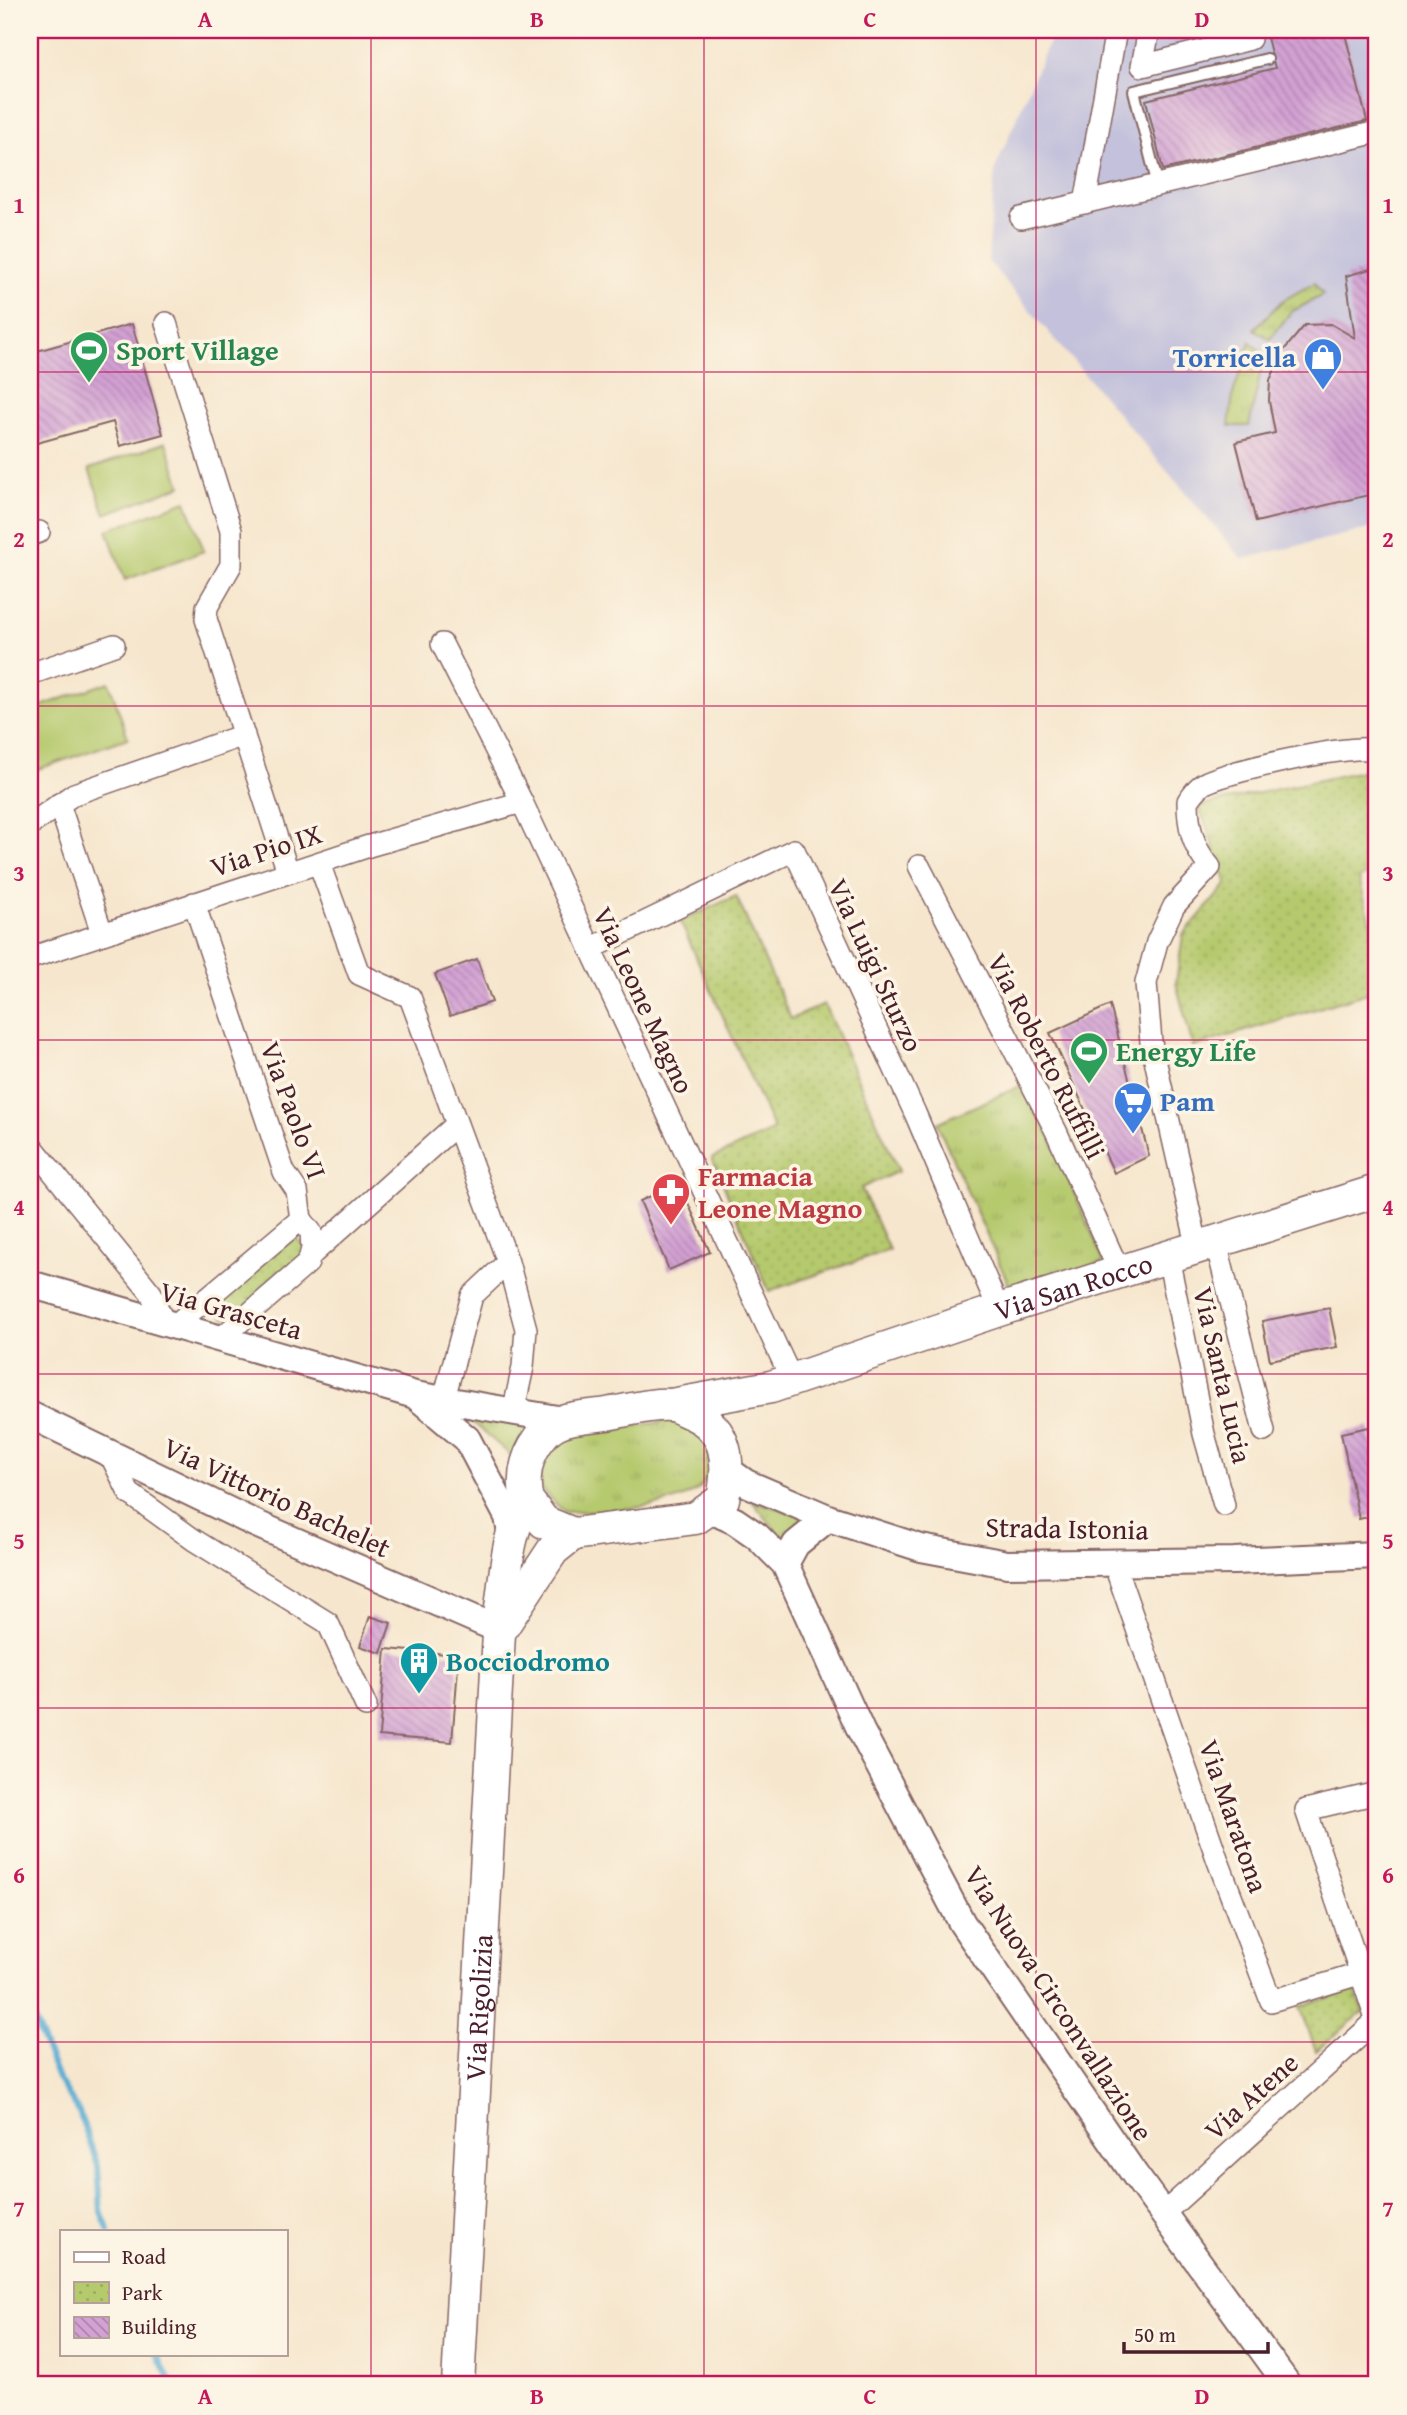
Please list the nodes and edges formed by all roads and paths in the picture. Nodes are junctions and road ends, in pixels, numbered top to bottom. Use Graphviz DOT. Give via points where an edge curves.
graph roads {
  1 [pos="1116,30"];
  2 [pos="1149,30"];
  3 [pos="1248,30"];
  4 [pos="1267,59"];
  5 [pos="1377,132"];
  6 [pos="1158,186"];
  7 [pos="1084,203"];
  8 [pos="1021,218"];
  9 [pos="166,323"];
  10 [pos="442,644"];
  11 [pos="114,645"];
  12 [pos="30,674"];
  13 [pos="244,735"];
  14 [pos="1377,750"];
  15 [pos="522,802"];
  16 [pos="59,804"];
  17 [pos="30,825"];
  18 [pos="319,863"];
  19 [pos="919,866"];
  20 [pos="288,873"];
  21 [pos="194,903"];
  22 [pos="102,933"];
  23 [pos="590,949"];
  24 [pos="30,958"];
  25 [pos="457,1124"];
  26 [pos="30,1144"];
  27 [pos="1377,1191"];
  28 [pos="301,1219"];
  29 [pos="1194,1250"];
  30 [pos="311,1255"];
  31 [pos="508,1262"];
  32 [pos="1120,1273"];
  33 [pos="30,1284"];
  34 [pos="999,1310"];
  35 [pos="169,1325"];
  36 [pos="219,1339"];
  37 [pos="781,1384"];
  38 [pos="415,1395"];
  39 [pos="444,1398"];
  40 [pos="671,1405"];
  41 [pos="513,1413"];
  42 [pos="30,1415"];
  43 [pos="563,1420"];
  44 [pos="456,1428"];
  45 [pos="1264,1431"];
  46 [pos="719,1434"];
  47 [pos="110,1454"];
  48 [pos="729,1471"];
  49 [pos="525,1492"];
  50 [pos="1224,1504"];
  51 [pos="712,1510"];
  52 [pos="828,1518"];
  53 [pos="573,1534"];
  54 [pos="512,1539"];
  55 [pos="1377,1555"];
  56 [pos="1114,1563"];
  57 [pos="785,1564"];
  58 [pos="500,1630"];
  59 [pos="366,1706"];
  60 [pos="1377,1793"];
  61 [pos="1359,1974"];
  62 [pos="1377,2022"];
  63 [pos="1164,2213"];
  64 [pos="458,2385"];
  65 [pos="1288,2385"];
  1 -- 7 [label="street"];
  2 -- 3 [label="street" via="1142,66 1250,38"];
  4 -- 6 [label="lane" via="1134,91"];
  5 -- 6 [label="street"];
  6 -- 7 [label="street"];
  7 -- 8 [label="street"];
  9 -- 13 [label="street" via="231,531 231,565 206,607 206,619"];
  10 -- 15 [label="street, Via Leone Magno"];
  11 -- 12 [label="street"];
  13 -- 16 [label="street" via="74,794"];
  13 -- 20 [label="street"];
  14 -- 29 [label="street" via="1367,747 1305,758 1205,782 1188,801 1198,854 1210,867 1174,906 1157,942 1146,983 1151,1042"];
  15 -- 18 [label="street, Via Pio IX"];
  15 -- 23 [label="street, Via Leone Magno"];
  16 -- 17 [label="street"];
  16 -- 22 [label="street"];
  18 -- 20 [label="street, Via Pio IX"];
  18 -- 25 [label="street" via="359,974 411,997"];
  19 -- 32 [label="street, Via Roberto Ruffilli" via="1056,1131"];
  20 -- 21 [label="street, Via Pio IX"];
  21 -- 22 [label="street, Via Pio IX"];
  21 -- 28 [label="street, Via Paolo VI" via="284,1172 296,1191"];
  22 -- 24 [label="street, Via Pio IX"];
  23 -- 34 [label="street, Via Luigi Sturzo" via="794,850"];
  23 -- 37 [label="street, Via Leone Magno"];
  25 -- 30 [label="street"];
  25 -- 31 [label="street"];
  26 -- 35 [label="street" via="151,1293"];
  27 -- 29 [label="main road, Via San Rocco"];
  28 -- 30 [label="street" via="311,1232"];
  28 -- 35 [label="street, Via Paolo VI"];
  29 -- 32 [label="main road, Via San Rocco"];
  29 -- 45 [label="street"];
  29 -- 50 [label="street, Via Santa Lucia" via="1205,1434"];
  30 -- 36 [label="street" via="308,1263"];
  31 -- 39 [label="street" via="472,1296"];
  31 -- 41 [label="street" via="526,1329"];
  32 -- 34 [label="main road, Via San Rocco"];
  33 -- 35 [label="street, Via Grasceta"];
  34 -- 37 [label="main road, Via San Rocco"];
  35 -- 36 [label="street, Via Grasceta"];
  36 -- 38 [label="street, Via Grasceta"];
  37 -- 40 [label="main road"];
  37 -- 46 [label="main road" via="738,1411"];
  38 -- 39 [label="street"];
  38 -- 44 [label="street"];
  39 -- 41 [label="street"];
  40 -- 43 [label="main road"];
  40 -- 46 [label="main road" via="709,1420"];
  41 -- 43 [label="street"];
  42 -- 47 [label="street, Via Vittorio Bachelet"];
  43 -- 49 [label="main road" via="547,1429 529,1457"];
  44 -- 49 [label="street" via="480,1441"];
  44 -- 54 [label="street" via="479,1458 508,1517"];
  46 -- 48 [label="main road"];
  47 -- 58 [label="street, Via Vittorio Bachelet" via="254,1523"];
  47 -- 59 [label="street" via="129,1493 194,1540 328,1623"];
  48 -- 51 [label="main road" via="723,1499"];
  48 -- 52 [label="street, Strada Istonia" via="746,1483"];
  49 -- 53 [label="main road" via="544,1522"];
  49 -- 54 [label="main road, Via Rigolizia"];
  51 -- 53 [label="main road" via="696,1518"];
  51 -- 57 [label="street, Via Nuova Circonvallazione" via="757,1536"];
  52 -- 56 [label="street, Strada Istonia" via="921,1548 1007,1564"];
  52 -- 57 [label="street" via="796,1544"];
  53 -- 58 [label="main road" via="553,1550"];
  54 -- 58 [label="main road, Via Rigolizia"];
  55 -- 56 [label="street, Strada Istonia"];
  56 -- 61 [label="street, Via Maratona" via="1271,2001"];
  57 -- 63 [label="street, Via Nuova Circonvallazione" via="860,1731 962,1923"];
  58 -- 64 [label="main road, Via Rigolizia"];
  60 -- 61 [label="street" via="1306,1810"];
  61 -- 62 [label="street"];
  62 -- 63 [label="street, Via Atene"];
  63 -- 65 [label="street, Via Nuova Circonvallazione"];
}
